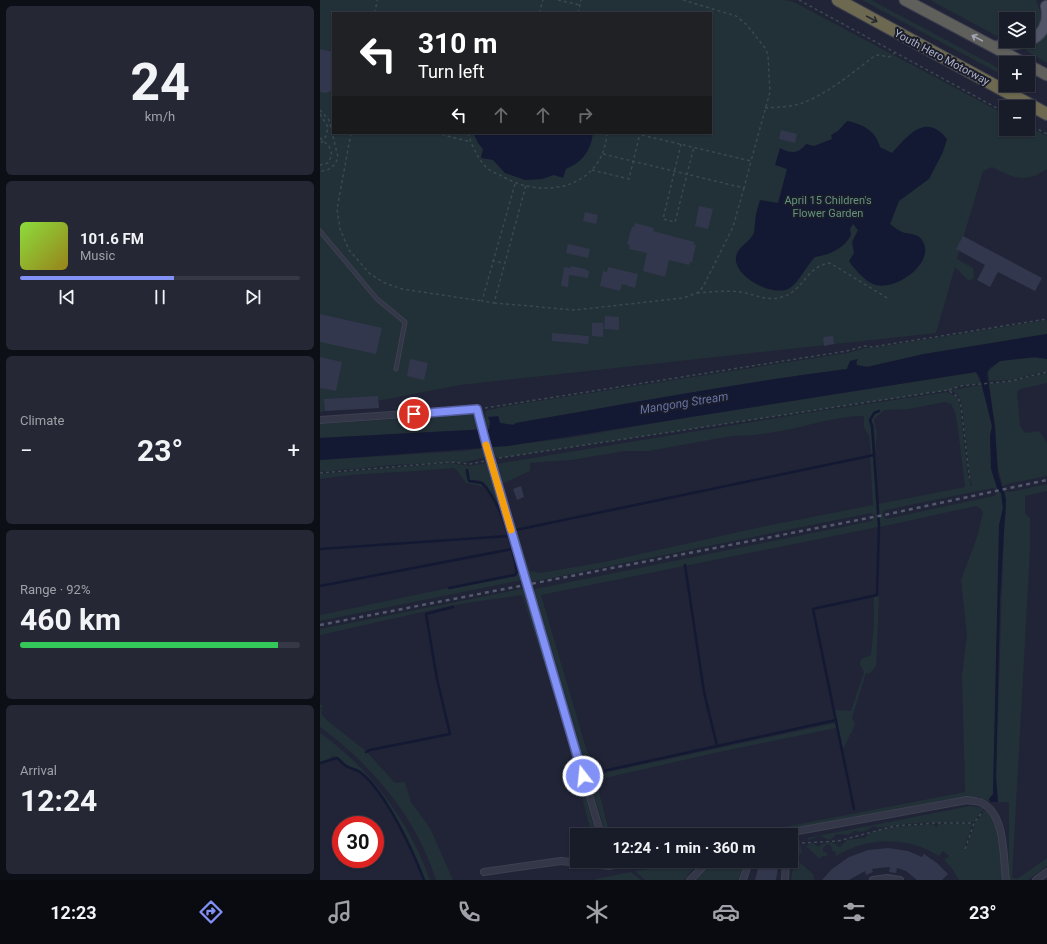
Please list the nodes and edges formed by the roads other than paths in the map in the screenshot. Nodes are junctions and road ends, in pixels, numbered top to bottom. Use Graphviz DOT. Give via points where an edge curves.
graph roads {
  1 [pos="838,0"];
  2 [pos="905,0"];
  3 [pos="1044,0"];
  4 [pos="1047,7"];
  5 [pos="992,46"];
  6 [pos="1011,56"];
  7 [pos="1035,69"];
  8 [pos="1047,75"];
  9 [pos="1047,114"];
  10 [pos="320,231"];
  11 [pos="396,369"];
  12 [pos="320,420"];
  13 [pos="598,828"];
  14 [pos="798,831"];
  15 [pos="570,862"];
  16 [pos="702,868"];
  17 [pos="746,868"];
  18 [pos="786,868"];
  19 [pos="484,872"];
  20 [pos="1047,872"];
  21 [pos="690,880"];
  22 [pos="743,880"];
  23 [pos="785,880"];
  24 [pos="873,880"];
  25 [pos="900,880"];
  26 [pos="1006,880"];
  27 [pos="1036,880"];
  1 -- 9 [label="highway, Youth Hero Motorway, one-way"];
  5 -- 2 [label="highway, one-way"];
  3 -- 4 [label="main road"];
  4 -- 5 [label="main road" via="1047,22 1032,40 1018,45"];
  5 -- 6 [label="highway"];
  7 -- 8 [label="highway"];
  10 -- 11 [label="lane" via="377,299 405,322"];
  12 -- 13 [label="street" via="478,412"];
  14 -- 26 [label="street" via="967,800 983,803 991,811 1001,831"];
  15 -- 19 [label="street"];
  16 -- 21 [label="street"];
  17 -- 22 [label="street"];
  18 -- 23 [label="street"];
  20 -- 27 [label="street"];
  24 -- 25 [label="street"];
}
